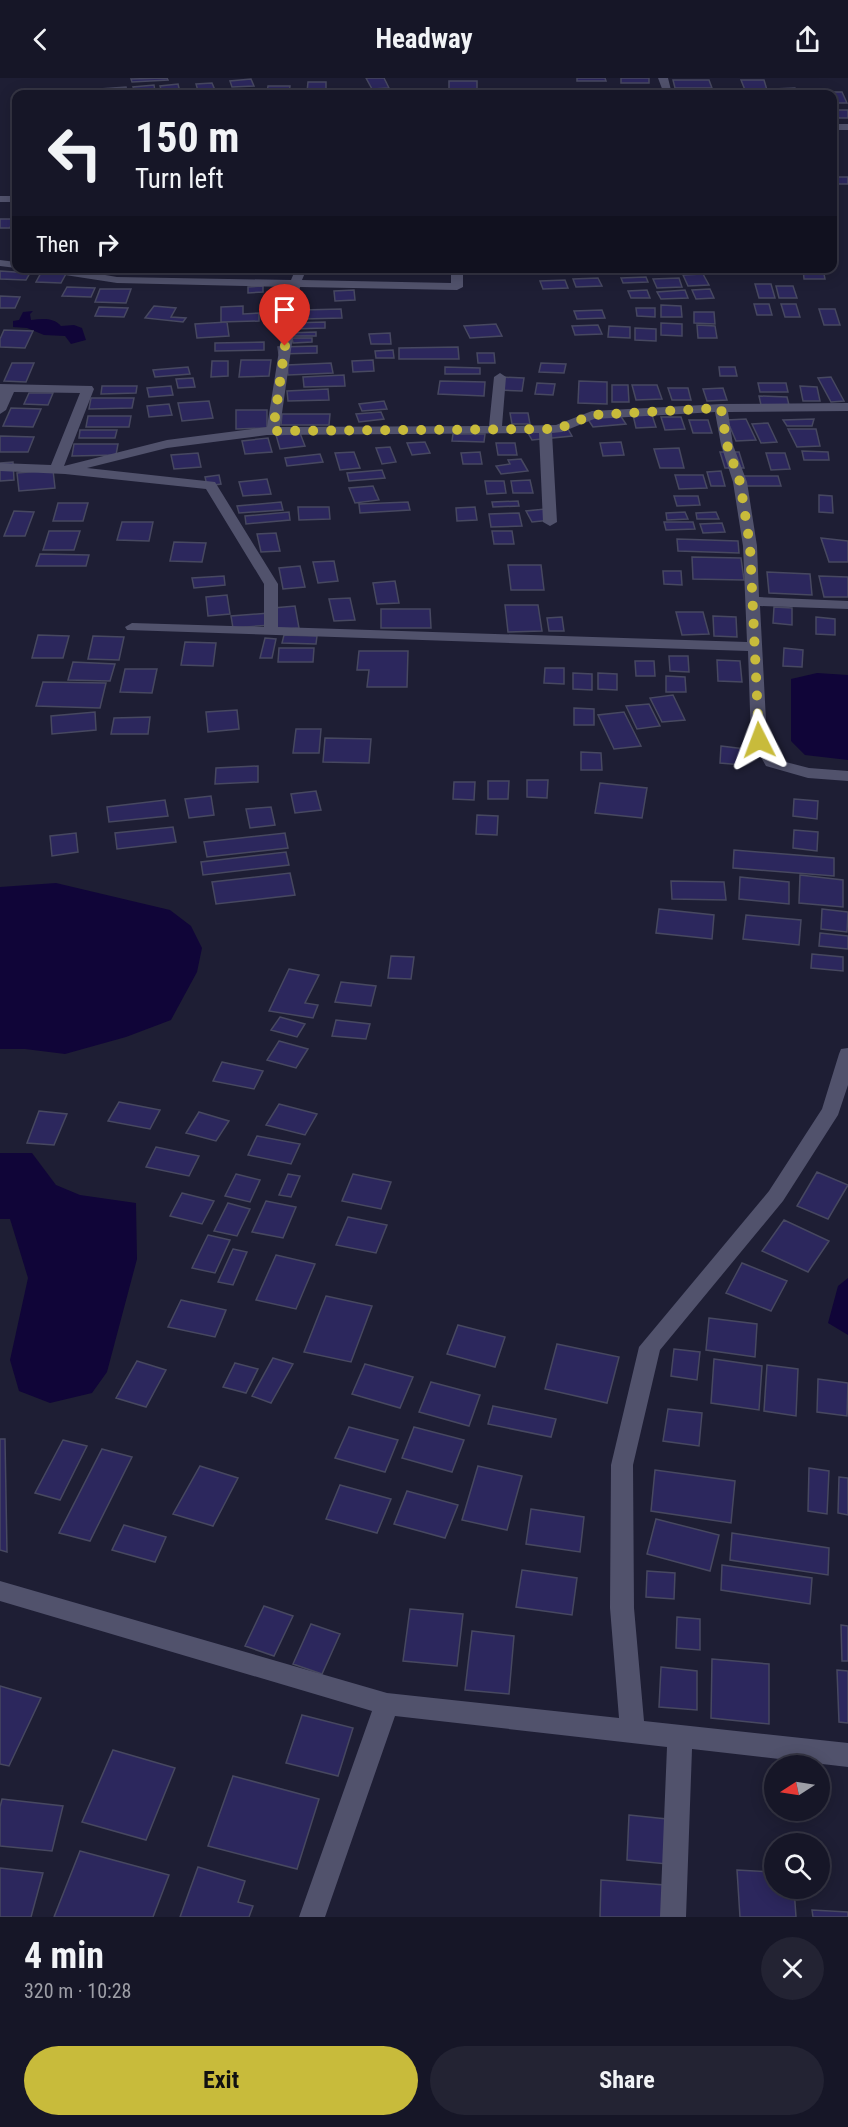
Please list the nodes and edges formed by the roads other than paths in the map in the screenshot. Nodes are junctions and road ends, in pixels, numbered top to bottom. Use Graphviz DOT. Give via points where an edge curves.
graph roads {
  1 [pos="72,273"];
  2 [pos="299,273"];
  3 [pos="457,273"];
  4 [pos="294,283"];
  5 [pos="500,377"];
  6 [pos="5,388"];
  7 [pos="848,407"];
  8 [pos="721,408"];
  9 [pos="0,410"];
  10 [pos="495,429"];
  11 [pos="545,429"];
  12 [pos="273,431"];
  13 [pos="0,467"];
  14 [pos="60,470"];
  15 [pos="550,522"];
  16 [pos="752,601"];
  17 [pos="848,605"];
  18 [pos="132,627"];
  19 [pos="271,633"];
  20 [pos="754,647"];
  21 [pos="848,776"];
  22 [pos="848,1054"];
  23 [pos="0,1592"];
  24 [pos="387,1704"];
  25 [pos="632,1731"];
  26 [pos="680,1736"];
  27 [pos="848,1755"];
  28 [pos="312,1917"];
  29 [pos="673,1917"];
  1 -- 4 [label="street" via="117,280"];
  2 -- 4 [label="street"];
  3 -- 4 [label="street" via="457,287"];
  4 -- 12 [label="street"];
  5 -- 10 [label="street"];
  6 -- 9 [label="street"];
  6 -- 14 [label="street" via="88,388"];
  7 -- 8 [label="street"];
  8 -- 11 [label="street" via="592,415 558,429"];
  8 -- 16 [label="street" via="727,445 740,482 750,546"];
  10 -- 11 [label="street"];
  10 -- 12 [label="street"];
  11 -- 15 [label="street"];
  12 -- 14 [label="street" via="167,444"];
  13 -- 14 [label="street"];
  14 -- 19 [label="street" via="210,485 271,584"];
  16 -- 17 [label="street"];
  16 -- 20 [label="street"];
  18 -- 19 [label="street"];
  19 -- 20 [label="street"];
  20 -- 21 [label="street" via="759,740 772,763"];
  22 -- 25 [label="street" via="831,1110 776,1196 650,1347 622,1465 622,1608"];
  23 -- 24 [label="street"];
  24 -- 25 [label="street"];
  24 -- 28 [label="street"];
  25 -- 26 [label="street"];
  26 -- 27 [label="street"];
  26 -- 29 [label="street"];
}
